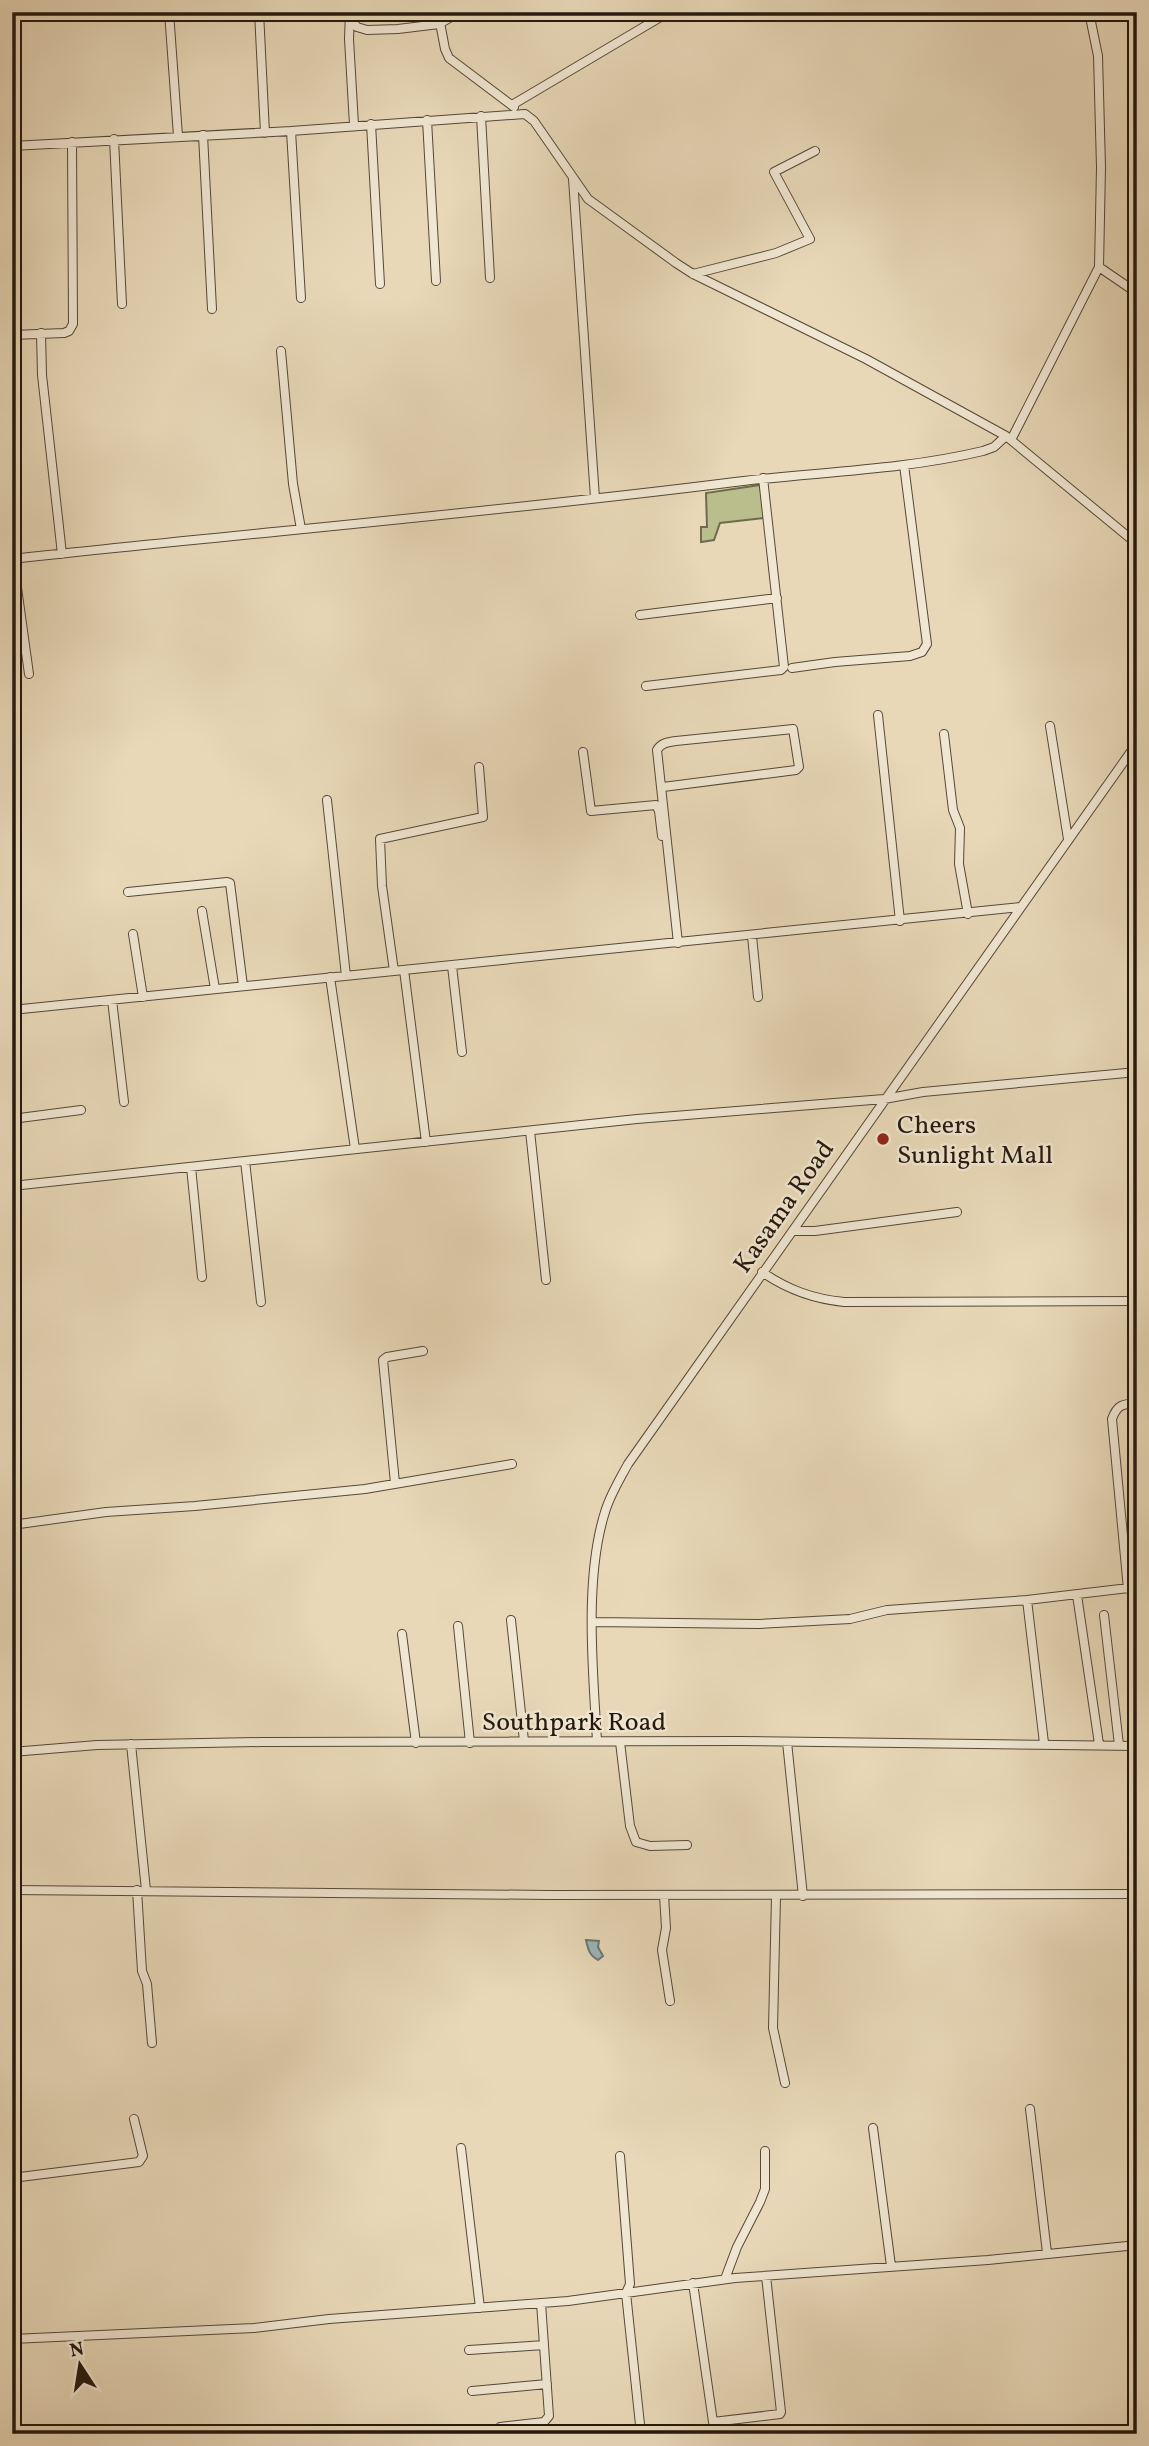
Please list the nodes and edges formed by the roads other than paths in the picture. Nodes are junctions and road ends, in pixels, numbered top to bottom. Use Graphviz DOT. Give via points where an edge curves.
graph roads {
  1 [pos="169,12"];
  2 [pos="259,12"];
  3 [pos="438,12"];
  4 [pos="460,12"];
  5 [pos="668,12"];
  6 [pos="828,12"];
  7 [pos="1089,12"];
  8 [pos="816,15"];
  9 [pos="350,16"];
  10 [pos="439,24"];
  11 [pos="360,28"];
  12 [pos="349,39"];
  13 [pos="512,105"];
  14 [pos="525,114"];
  15 [pos="481,116"];
  16 [pos="427,120"];
  17 [pos="371,124"];
  18 [pos="354,125"];
  19 [pos="291,131"];
  20 [pos="265,133"];
  21 [pos="203,135"];
  22 [pos="178,136"];
  23 [pos="114,139"];
  24 [pos="72,142"];
  25 [pos="12,146"];
  26 [pos="815,151"];
  27 [pos="573,179"];
  28 [pos="588,200"];
  29 [pos="575,206"];
  30 [pos="1099,267"];
  31 [pos="693,274"];
  32 [pos="490,278"];
  33 [pos="436,281"];
  34 [pos="380,284"];
  35 [pos="1137,293"];
  36 [pos="302,298"];
  37 [pos="122,304"];
  38 [pos="212,309"];
  39 [pos="41,333"];
  40 [pos="12,335"];
  41 [pos="281,351"];
  42 [pos="1008,438"];
  43 [pos="904,465"];
  44 [pos="763,478"];
  45 [pos="595,498"];
  46 [pos="301,529"];
  47 [pos="1137,544"];
  48 [pos="62,554"];
  49 [pos="13,559"];
  50 [pos="776,598"];
  51 [pos="640,615"];
  52 [pos="792,668"];
  53 [pos="29,674"];
  54 [pos="646,686"];
  55 [pos="878,715"];
  56 [pos="1050,726"];
  57 [pos="944,734"];
  58 [pos="1137,743"];
  59 [pos="583,752"];
  60 [pos="479,767"];
  61 [pos="663,787"];
  62 [pos="327,800"];
  63 [pos="1068,839"];
  64 [pos="128,892"];
  65 [pos="1020,907"];
  66 [pos="202,911"];
  67 [pos="968,914"];
  68 [pos="900,921"];
  69 [pos="134,934"];
  70 [pos="751,936"];
  71 [pos="676,944"];
  72 [pos="452,966"];
  73 [pos="404,970"];
  74 [pos="394,971"];
  75 [pos="346,976"];
  76 [pos="330,977"];
  77 [pos="243,986"];
  78 [pos="215,989"];
  79 [pos="143,997"];
  80 [pos="758,997"];
  81 [pos="112,1000"];
  82 [pos="12,1010"];
  83 [pos="462,1052"];
  84 [pos="1137,1072"];
  85 [pos="884,1099"];
  86 [pos="124,1102"];
  87 [pos="81,1110"];
  88 [pos="12,1119"];
  89 [pos="530,1131"];
  90 [pos="426,1142"];
  91 [pos="355,1149"];
  92 [pos="245,1161"];
  93 [pos="191,1167"];
  94 [pos="12,1186"];
  95 [pos="957,1212"];
  96 [pos="793,1230"];
  97 [pos="762,1272"];
  98 [pos="202,1277"];
  99 [pos="546,1280"];
  100 [pos="1137,1301"];
  101 [pos="261,1302"];
  102 [pos="423,1351"];
  103 [pos="1137,1403"];
  104 [pos="512,1464"];
  105 [pos="395,1483"];
  106 [pos="12,1525"];
  107 [pos="1132,1588"];
  108 [pos="1077,1595"];
  109 [pos="1027,1600"];
  110 [pos="1104,1615"];
  111 [pos="511,1620"];
  112 [pos="593,1622"];
  113 [pos="458,1626"];
  114 [pos="402,1634"];
  115 [pos="524,1741"];
  116 [pos="597,1741"];
  117 [pos="620,1742"];
  118 [pos="787,1742"];
  119 [pos="416,1743"];
  120 [pos="470,1743"];
  121 [pos="1045,1743"];
  122 [pos="1099,1744"];
  123 [pos="131,1745"];
  124 [pos="1119,1745"];
  125 [pos="1137,1746"];
  126 [pos="12,1752"];
  127 [pos="687,1844"];
  128 [pos="12,1890"];
  129 [pos="142,1890"];
  130 [pos="664,1895"];
  131 [pos="1137,1895"];
  132 [pos="776,1896"];
  133 [pos="803,1896"];
  134 [pos="670,2001"];
  135 [pos="152,2043"];
  136 [pos="785,2082"];
  137 [pos="1030,2109"];
  138 [pos="134,2119"];
  139 [pos="873,2128"];
  140 [pos="461,2148"];
  141 [pos="765,2151"];
  142 [pos="620,2155"];
  143 [pos="12,2178"];
  144 [pos="1137,2245"];
  145 [pos="1047,2253"];
  146 [pos="891,2266"];
  147 [pos="766,2276"];
  148 [pos="725,2279"];
  149 [pos="693,2283"];
  150 [pos="626,2293"];
  151 [pos="541,2303"];
  152 [pos="480,2308"];
  153 [pos="12,2339"];
  154 [pos="544,2345"];
  155 [pos="469,2350"];
  156 [pos="547,2385"];
  157 [pos="472,2391"];
  158 [pos="500,2427"];
  159 [pos="641,2434"];
  1 -- 22 [label="street"];
  2 -- 20 [label="street"];
  3 -- 10 [label="street"];
  4 -- 10 [label="street"];
  5 -- 13 [label="street"];
  6 -- 8 [label="street"];
  7 -- 30 [label="street" via="1098,56"];
  9 -- 11 [label="street"];
  9 -- 12 [label="street"];
  10 -- 11 [label="street"];
  10 -- 13 [label="street" via="449,58"];
  11 -- 12 [label="street"];
  12 -- 18 [label="street"];
  13 -- 14 [label="street"];
  14 -- 15 [label="street"];
  14 -- 27 [label="street"];
  15 -- 16 [label="street"];
  15 -- 32 [label="street"];
  16 -- 17 [label="street"];
  16 -- 33 [label="street"];
  17 -- 18 [label="street"];
  17 -- 34 [label="street"];
  18 -- 19 [label="street"];
  19 -- 20 [label="street"];
  19 -- 36 [label="street"];
  20 -- 21 [label="street"];
  21 -- 22 [label="street"];
  21 -- 38 [label="street"];
  22 -- 23 [label="street"];
  23 -- 24 [label="street"];
  23 -- 37 [label="street"];
  24 -- 25 [label="street"];
  24 -- 39 [label="street" via="73,324 64,333"];
  26 -- 31 [label="street" via="774,172 810,239 776,253"];
  27 -- 28 [label="street"];
  27 -- 29 [label="street"];
  28 -- 29 [label="street"];
  28 -- 31 [label="street"];
  29 -- 45 [label="street"];
  30 -- 35 [label="street"];
  30 -- 42 [label="street"];
  31 -- 42 [label="street" via="866,359"];
  39 -- 40 [label="street"];
  39 -- 48 [label="street"];
  41 -- 46 [label="street"];
  42 -- 43 [label="street" via="983,451"];
  42 -- 47 [label="street"];
  43 -- 44 [label="street"];
  43 -- 52 [label="street" via="927,644 922,652 910,656"];
  44 -- 45 [label="street"];
  44 -- 50 [label="street"];
  45 -- 46 [label="street"];
  46 -- 48 [label="street"];
  48 -- 49 [label="street"];
  49 -- 53 [label="street"];
  50 -- 51 [label="street"];
  50 -- 54 [label="street" via="781,670"];
  55 -- 68 [label="street"];
  56 -- 63 [label="street"];
  57 -- 67 [label="street"];
  58 -- 63 [label="street, Kasama Road"];
  59 -- 71 [label="street" via="590,811 658,807"];
  60 -- 74 [label="street" via="483,817 380,839"];
  61 -- 61 [label="street" via="657,750 665,743 793,729 796,770"];
  61 -- 71 [label="street"];
  62 -- 75 [label="street"];
  63 -- 65 [label="street, Kasama Road"];
  64 -- 77 [label="street" via="230,883"];
  65 -- 67 [label="street"];
  65 -- 85 [label="street, Kasama Road"];
  66 -- 78 [label="street"];
  67 -- 68 [label="street"];
  68 -- 70 [label="street"];
  69 -- 79 [label="street"];
  70 -- 71 [label="street"];
  70 -- 80 [label="street"];
  71 -- 72 [label="street"];
  72 -- 73 [label="street"];
  72 -- 83 [label="street"];
  73 -- 74 [label="street"];
  73 -- 90 [label="street"];
  74 -- 75 [label="street"];
  75 -- 76 [label="street"];
  76 -- 77 [label="street"];
  76 -- 91 [label="street"];
  77 -- 78 [label="street"];
  78 -- 79 [label="street"];
  79 -- 81 [label="street"];
  81 -- 82 [label="street"];
  81 -- 86 [label="street"];
  84 -- 85 [label="street" via="923,1091"];
  85 -- 89 [label="street"];
  85 -- 96 [label="street, Kasama Road"];
  87 -- 88 [label="street"];
  89 -- 90 [label="street"];
  89 -- 99 [label="street"];
  90 -- 91 [label="street"];
  91 -- 92 [label="street"];
  92 -- 93 [label="street"];
  92 -- 101 [label="street"];
  93 -- 94 [label="street"];
  93 -- 98 [label="street"];
  95 -- 96 [label="street"];
  96 -- 97 [label="street, Kasama Road"];
  97 -- 100 [label="street" via="797,1293 845,1302"];
  97 -- 112 [label="street, Kasama Road" via="628,1464 610,1498 595,1564"];
  102 -- 105 [label="street" via="387,1357 382,1364"];
  103 -- 107 [label="street" via="1122,1404 1112,1419"];
  104 -- 105 [label="street"];
  105 -- 106 [label="street"];
  107 -- 108 [label="street"];
  108 -- 109 [label="street"];
  108 -- 122 [label="street"];
  109 -- 112 [label="street" via="759,1624"];
  109 -- 121 [label="street"];
  110 -- 124 [label="street"];
  111 -- 115 [label="street"];
  112 -- 116 [label="street, Kasama Road"];
  113 -- 120 [label="street"];
  114 -- 119 [label="street"];
  115 -- 116 [label="street, Southpark Road"];
  115 -- 120 [label="street, Southpark Road"];
  116 -- 117 [label="street, Southpark Road"];
  117 -- 118 [label="street, Southpark Road"];
  117 -- 127 [label="street" via="636,1842"];
  118 -- 121 [label="street, Southpark Road"];
  118 -- 133 [label="street"];
  119 -- 120 [label="street, Southpark Road"];
  119 -- 123 [label="street, Southpark Road"];
  121 -- 122 [label="street, Southpark Road"];
  122 -- 124 [label="street, Southpark Road"];
  123 -- 126 [label="street, Southpark Road"];
  123 -- 129 [label="street"];
  124 -- 125 [label="street, Southpark Road"];
  128 -- 129 [label="street"];
  129 -- 130 [label="street"];
  129 -- 135 [label="street" via="142,1971"];
  130 -- 132 [label="street"];
  130 -- 134 [label="street" via="662,1950"];
  131 -- 133 [label="street"];
  132 -- 133 [label="street"];
  132 -- 136 [label="street" via="773,2028"];
  137 -- 145 [label="street"];
  138 -- 143 [label="street" via="143,2156 139,2162"];
  139 -- 146 [label="street"];
  140 -- 152 [label="street"];
  141 -- 148 [label="street" via="765,2189"];
  142 -- 150 [label="street" via="630,2284"];
  144 -- 145 [label="street"];
  145 -- 146 [label="street"];
  146 -- 147 [label="street"];
  147 -- 148 [label="street"];
  147 -- 149 [label="street" via="781,2412 713,2423"];
  148 -- 149 [label="street"];
  149 -- 150 [label="street"];
  150 -- 151 [label="street"];
  150 -- 159 [label="street"];
  151 -- 152 [label="street"];
  151 -- 154 [label="street"];
  152 -- 153 [label="street" via="254,2328"];
  154 -- 155 [label="street"];
  154 -- 156 [label="street"];
  156 -- 157 [label="street"];
  156 -- 158 [label="street" via="548,2420"];
}
